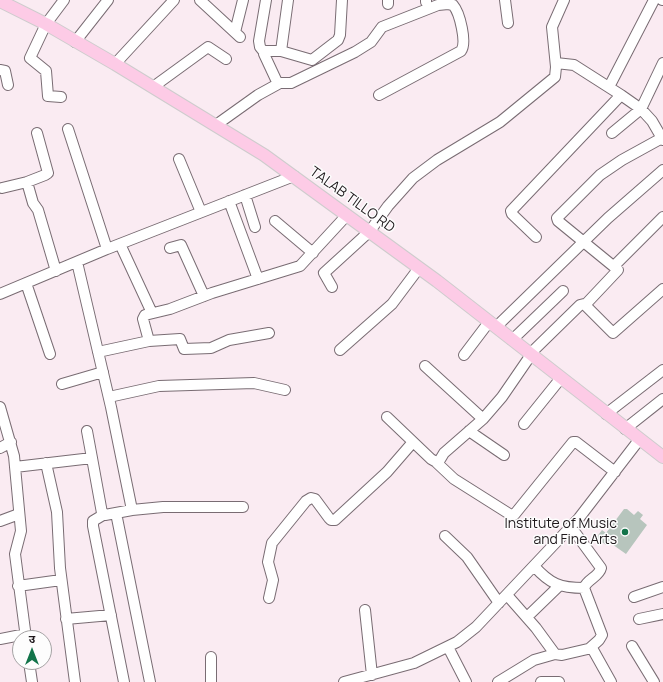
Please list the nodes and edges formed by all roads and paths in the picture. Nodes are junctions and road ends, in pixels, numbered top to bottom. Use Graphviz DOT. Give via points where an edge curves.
graph roads {
  1 [pos="64,0"];
  2 [pos="108,0"];
  3 [pos="174,0"];
  4 [pos="200,0"];
  5 [pos="243,0"];
  6 [pos="266,0"];
  7 [pos="288,0"];
  8 [pos="342,0"];
  9 [pos="505,0"];
  10 [pos="564,0"];
  11 [pos="654,0"];
  12 [pos="0,1"];
  13 [pos="508,23"];
  14 [pos="46,24"];
  15 [pos="75,42"];
  16 [pos="281,51"];
  17 [pos="264,52"];
  18 [pos="226,58"];
  19 [pos="562,63"];
  20 [pos="663,63"];
  21 [pos="115,64"];
  22 [pos="0,70"];
  23 [pos="278,83"];
  24 [pos="8,85"];
  25 [pos="153,87"];
  26 [pos="610,87"];
  27 [pos="380,95"];
  28 [pos="621,95"];
  29 [pos="61,97"];
  30 [pos="641,109"];
  31 [pos="216,125"];
  32 [pos="68,129"];
  33 [pos="37,133"];
  34 [pos="612,133"];
  35 [pos="661,134"];
  36 [pos="179,159"];
  37 [pos="663,170"];
  38 [pos="294,176"];
  39 [pos="27,182"];
  40 [pos="2,188"];
  41 [pos="244,195"];
  42 [pos="228,201"];
  43 [pos="201,212"];
  44 [pos="347,214"];
  45 [pos="663,217"];
  46 [pos="275,221"];
  47 [pos="255,227"];
  48 [pos="370,231"];
  49 [pos="536,237"];
  50 [pos="584,242"];
  51 [pos="120,244"];
  52 [pos="170,248"];
  53 [pos="107,249"];
  54 [pos="313,252"];
  55 [pos="77,262"];
  56 [pos="614,266"];
  57 [pos="418,268"];
  58 [pos="56,270"];
  59 [pos="258,279"];
  60 [pos="26,283"];
  61 [pos="332,287"];
  62 [pos="663,289"];
  63 [pos="563,291"];
  64 [pos="0,294"];
  65 [pos="204,296"];
  66 [pos="585,305"];
  67 [pos="152,313"];
  68 [pos="493,325"];
  69 [pos="269,333"];
  70 [pos="512,340"];
  71 [pos="149,341"];
  72 [pos="340,350"];
  73 [pos="98,352"];
  74 [pos="50,354"];
  75 [pos="531,354"];
  76 [pos="464,355"];
  77 [pos="425,366"];
  78 [pos="663,370"];
  79 [pos="103,372"];
  80 [pos="561,378"];
  81 [pos="62,384"];
  82 [pos="285,390"];
  83 [pos="109,397"];
  84 [pos="663,399"];
  85 [pos="0,407"];
  86 [pos="606,414"];
  87 [pos="387,417"];
  88 [pos="483,419"];
  89 [pos="524,424"];
  90 [pos="625,429"];
  91 [pos="87,431"];
  92 [pos="469,431"];
  93 [pos="639,440"];
  94 [pos="11,442"];
  95 [pos="413,442"];
  96 [pos="0,448"];
  97 [pos="504,455"];
  98 [pos="663,457"];
  99 [pos="92,458"];
  100 [pos="46,463"];
  101 [pos="437,463"];
  102 [pos="15,467"];
  103 [pos="615,472"];
  104 [pos="243,507"];
  105 [pos="132,510"];
  106 [pos="116,513"];
  107 [pos="19,514"];
  108 [pos="103,514"];
  109 [pos="0,521"];
  110 [pos="571,527"];
  111 [pos="444,536"];
  112 [pos="534,566"];
  113 [pos="61,580"];
  114 [pos="18,586"];
  115 [pos="559,586"];
  116 [pos="663,587"];
  117 [pos="584,588"];
  118 [pos="507,595"];
  119 [pos="634,597"];
  120 [pos="269,598"];
  121 [pos="499,603"];
  122 [pos="365,610"];
  123 [pos="663,614"];
  124 [pos="111,615"];
  125 [pos="527,617"];
  126 [pos="66,619"];
  127 [pos="640,619"];
  128 [pos="25,630"];
  129 [pos="12,638"];
  130 [pos="0,639"];
  131 [pos="632,646"];
  132 [pos="448,647"];
  133 [pos="590,648"];
  134 [pos="555,654"];
  135 [pos="211,657"];
  136 [pos="30,670"];
  137 [pos="372,675"];
  138 [pos="32,682"];
  139 [pos="75,682"];
  140 [pos="124,682"];
  141 [pos="150,682"];
  142 [pos="211,682"];
  143 [pos="344,682"];
  144 [pos="466,682"];
  145 [pos="498,682"];
  146 [pos="541,682"];
  147 [pos="559,682"];
  148 [pos="610,682"];
  149 [pos="654,682"];
  1 -- 14 [label="street"];
  2 -- 15 [label="street"];
  3 -- 21 [label="street"];
  4 -- 5 [label="street" via="238,34"];
  6 -- 17 [label="street" via="259,41"];
  7 -- 16 [label="street"];
  8 -- 16 [label="street" via="340,35 328,49 312,60"];
  9 -- 13 [label="street"];
  10 -- 19 [label="street" via="552,27"];
  11 -- 26 [label="street"];
  12 -- 14 [label="main road, TALAB TILLO RD"];
  14 -- 15 [label="main road, TALAB TILLO RD"];
  14 -- 29 [label="street" via="30,58 46,71 48,96"];
  15 -- 21 [label="main road, TALAB TILLO RD"];
  16 -- 17 [label="street"];
  17 -- 23 [label="street"];
  18 -- 25 [label="street" via="208,46"];
  19 -- 26 [label="street" via="581,69"];
  19 -- 48 [label="street" via="549,83 500,122 437,160 413,178"];
  20 -- 30 [label="street"];
  21 -- 25 [label="main road, TALAB TILLO RD"];
  22 -- 24 [label="street" via="5,71"];
  23 -- 27 [label="street" via="291,83 355,52 371,42 382,27 438,5 453,5 459,16 463,40 461,51"];
  23 -- 31 [label="street"];
  25 -- 31 [label="main road, TALAB TILLO RD"];
  26 -- 28 [label="street"];
  28 -- 30 [label="street"];
  28 -- 49 [label="street" via="511,211"];
  30 -- 34 [label="street"];
  30 -- 35 [label="street"];
  31 -- 38 [label="main road, TALAB TILLO RD"];
  32 -- 53 [label="street"];
  33 -- 39 [label="street" via="48,173"];
  35 -- 50 [label="street" via="609,168 558,216 558,221"];
  36 -- 43 [label="street"];
  37 -- 50 [label="street"];
  38 -- 41 [label="street"];
  38 -- 44 [label="main road, TALAB TILLO RD"];
  39 -- 40 [label="street"];
  39 -- 58 [label="street"];
  41 -- 42 [label="street"];
  41 -- 47 [label="street"];
  42 -- 43 [label="street"];
  42 -- 59 [label="street"];
  43 -- 51 [label="street"];
  44 -- 48 [label="main road, TALAB TILLO RD"];
  44 -- 54 [label="street"];
  45 -- 56 [label="street"];
  46 -- 54 [label="street"];
  48 -- 57 [label="main road, TALAB TILLO RD"];
  48 -- 61 [label="street" via="324,273"];
  50 -- 56 [label="street"];
  50 -- 68 [label="street"];
  51 -- 53 [label="street"];
  51 -- 67 [label="street"];
  52 -- 65 [label="street" via="181,245"];
  53 -- 55 [label="street"];
  54 -- 59 [label="street" via="300,266"];
  55 -- 58 [label="street"];
  55 -- 73 [label="street"];
  56 -- 66 [label="street" via="618,270 617,273"];
  57 -- 68 [label="main road, TALAB TILLO RD"];
  57 -- 72 [label="street" via="392,304"];
  58 -- 60 [label="street"];
  59 -- 65 [label="street"];
  60 -- 64 [label="street"];
  60 -- 74 [label="street"];
  62 -- 66 [label="street" via="613,333"];
  63 -- 70 [label="street"];
  65 -- 67 [label="street"];
  66 -- 75 [label="street" via="580,305"];
  67 -- 71 [label="street" via="143,318"];
  68 -- 70 [label="main road, TALAB TILLO RD"];
  68 -- 76 [label="street"];
  69 -- 71 [label="street" via="229,340 204,348 184,349 180,339"];
  70 -- 75 [label="main road, TALAB TILLO RD"];
  71 -- 73 [label="street"];
  73 -- 79 [label="street"];
  75 -- 80 [label="main road, TALAB TILLO RD"];
  75 -- 88 [label="street" via="512,385"];
  77 -- 88 [label="street"];
  78 -- 86 [label="street"];
  79 -- 81 [label="street"];
  79 -- 83 [label="street"];
  80 -- 86 [label="main road, TALAB TILLO RD"];
  80 -- 89 [label="street"];
  82 -- 83 [label="street" via="254,383 159,386"];
  83 -- 105 [label="street"];
  84 -- 90 [label="street"];
  85 -- 94 [label="street"];
  86 -- 90 [label="main road, TALAB TILLO RD"];
  87 -- 95 [label="street"];
  88 -- 92 [label="street"];
  90 -- 93 [label="main road, TALAB TILLO RD"];
  91 -- 99 [label="street"];
  92 -- 97 [label="street"];
  92 -- 101 [label="street"];
  93 -- 98 [label="main road, TALAB TILLO RD"];
  93 -- 103 [label="street"];
  94 -- 96 [label="street"];
  94 -- 102 [label="street"];
  95 -- 101 [label="street"];
  95 -- 120 [label="street" via="387,472 335,520 331,520 313,498 306,501 272,543 268,562 273,580"];
  99 -- 100 [label="street"];
  99 -- 108 [label="street"];
  100 -- 102 [label="street"];
  100 -- 113 [label="street" via="57,512"];
  101 -- 103 [label="street" via="454,479 511,515 573,442"];
  102 -- 107 [label="street"];
  103 -- 110 [label="street"];
  104 -- 105 [label="street" via="184,506"];
  105 -- 106 [label="street"];
  106 -- 108 [label="street"];
  106 -- 141 [label="street"];
  107 -- 109 [label="street"];
  107 -- 114 [label="street" via="21,535 14,554"];
  108 -- 124 [label="street" via="92,523"];
  110 -- 112 [label="street"];
  110 -- 117 [label="street" via="601,568"];
  111 -- 121 [label="street" via="467,557"];
  112 -- 115 [label="street"];
  112 -- 118 [label="street"];
  113 -- 114 [label="street"];
  113 -- 126 [label="street"];
  114 -- 128 [label="street"];
  115 -- 117 [label="street"];
  115 -- 125 [label="street"];
  116 -- 119 [label="street"];
  117 -- 133 [label="street" via="602,635"];
  118 -- 121 [label="street"];
  118 -- 125 [label="street"];
  121 -- 132 [label="street" via="476,627"];
  122 -- 137 [label="street"];
  123 -- 127 [label="street"];
  124 -- 126 [label="street"];
  124 -- 140 [label="street"];
  125 -- 134 [label="street"];
  126 -- 139 [label="street"];
  129 -- 130 [label="street"];
  131 -- 149 [label="street"];
  132 -- 137 [label="street" via="414,663"];
  132 -- 144 [label="street"];
  133 -- 134 [label="street" via="562,655"];
  133 -- 148 [label="street"];
  134 -- 145 [label="street" via="534,660"];
  135 -- 142 [label="street"];
  136 -- 138 [label="street"];
  137 -- 143 [label="street"];
  146 -- 147 [label="street"];
}
